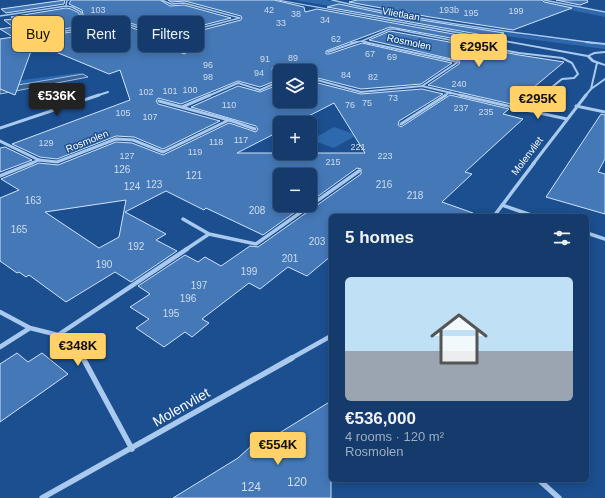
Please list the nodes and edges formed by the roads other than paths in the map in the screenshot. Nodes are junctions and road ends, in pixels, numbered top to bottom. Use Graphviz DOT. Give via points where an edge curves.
graph roads {
  1 [pos="69,0"];
  2 [pos="162,0"];
  3 [pos="276,0"];
  4 [pos="332,0"];
  5 [pos="544,0"];
  6 [pos="66,6"];
  7 [pos="605,12"];
  8 [pos="0,16"];
  9 [pos="81,16"];
  10 [pos="204,27"];
  11 [pos="477,35"];
  12 [pos="362,41"];
  13 [pos="605,44"];
  14 [pos="328,52"];
  15 [pos="605,52"];
  16 [pos="594,53"];
  17 [pos="588,56"];
  18 [pos="597,63"];
  19 [pos="605,65"];
  20 [pos="605,79"];
  21 [pos="317,80"];
  22 [pos="273,84"];
  23 [pos="422,86"];
  24 [pos="590,89"];
  25 [pos="108,92"];
  26 [pos="450,92"];
  27 [pos="159,101"];
  28 [pos="576,106"];
  29 [pos="182,107"];
  30 [pos="512,107"];
  31 [pos="605,112"];
  32 [pos="229,120"];
  33 [pos="567,120"];
  34 [pos="401,124"];
  35 [pos="0,128"];
  36 [pos="255,129"];
  37 [pos="0,140"];
  38 [pos="39,160"];
  39 [pos="360,171"];
  40 [pos="0,176"];
  41 [pos="502,206"];
  42 [pos="496,214"];
  43 [pos="528,214"];
  44 [pos="183,219"];
  45 [pos="209,234"];
  46 [pos="589,234"];
  47 [pos="605,238"];
  48 [pos="0,312"];
  49 [pos="30,328"];
  50 [pos="58,335"];
  51 [pos="329,337"];
  52 [pos="0,347"];
  53 [pos="132,449"];
  54 [pos="541,482"];
  55 [pos="42,498"];
  56 [pos="559,498"];
  1 -- 6 [label="street"];
  2 -- 10 [label="street" via="172,4 184,3 240,18"];
  3 -- 11 [label="street, Vlietlaan"];
  4 -- 13 [label="street" via="511,32"];
  5 -- 7 [label="street"];
  6 -- 8 [label="street"];
  6 -- 9 [label="street" via="81,12"];
  11 -- 16 [label="street, Vlietlaan"];
  11 -- 17 [label="street, Vlietlaan"];
  12 -- 14 [label="street, Rosmolen" via="352,42"];
  12 -- 23 [label="street, Rosmolen" via="458,62"];
  12 -- 30 [label="street, Rosmolen" via="395,29 571,62 578,74 574,78 562,79 547,91 524,95"];
  15 -- 16 [label="street"];
  16 -- 17 [label="street"];
  17 -- 18 [label="street"];
  18 -- 19 [label="street"];
  18 -- 24 [label="street, Molenvliet"];
  20 -- 24 [label="street, Molenvliet"];
  21 -- 23 [label="street, Rosmolen" via="361,92"];
  22 -- 29 [label="street" via="260,90 238,83"];
  23 -- 26 [label="street, Rosmolen"];
  24 -- 28 [label="street, Molenvliet"];
  25 -- 35 [label="street"];
  26 -- 30 [label="street, Rosmolen"];
  26 -- 34 [label="street"];
  27 -- 29 [label="street"];
  28 -- 31 [label="street"];
  28 -- 33 [label="street, Molenvliet"];
  29 -- 32 [label="street"];
  30 -- 33 [label="street, Rosmolen"];
  32 -- 36 [label="street"];
  32 -- 38 [label="street, Rosmolen" via="163,152 133,140 116,139 57,162"];
  33 -- 41 [label="street, Molenvliet"];
  37 -- 38 [label="street, Rosmolen"];
  38 -- 40 [label="street, Rosmolen"];
  39 -- 45 [label="street" via="256,244"];
  41 -- 42 [label="street, Molenvliet"];
  41 -- 43 [label="street"];
  44 -- 45 [label="street"];
  45 -- 50 [label="street"];
  46 -- 47 [label="street"];
  48 -- 49 [label="street"];
  49 -- 50 [label="street"];
  49 -- 52 [label="street"];
  50 -- 53 [label="street" via="79,350"];
  51 -- 53 [label="street, Molenvliet"];
  53 -- 55 [label="street, Molenvliet"];
  54 -- 56 [label="street"];
}
